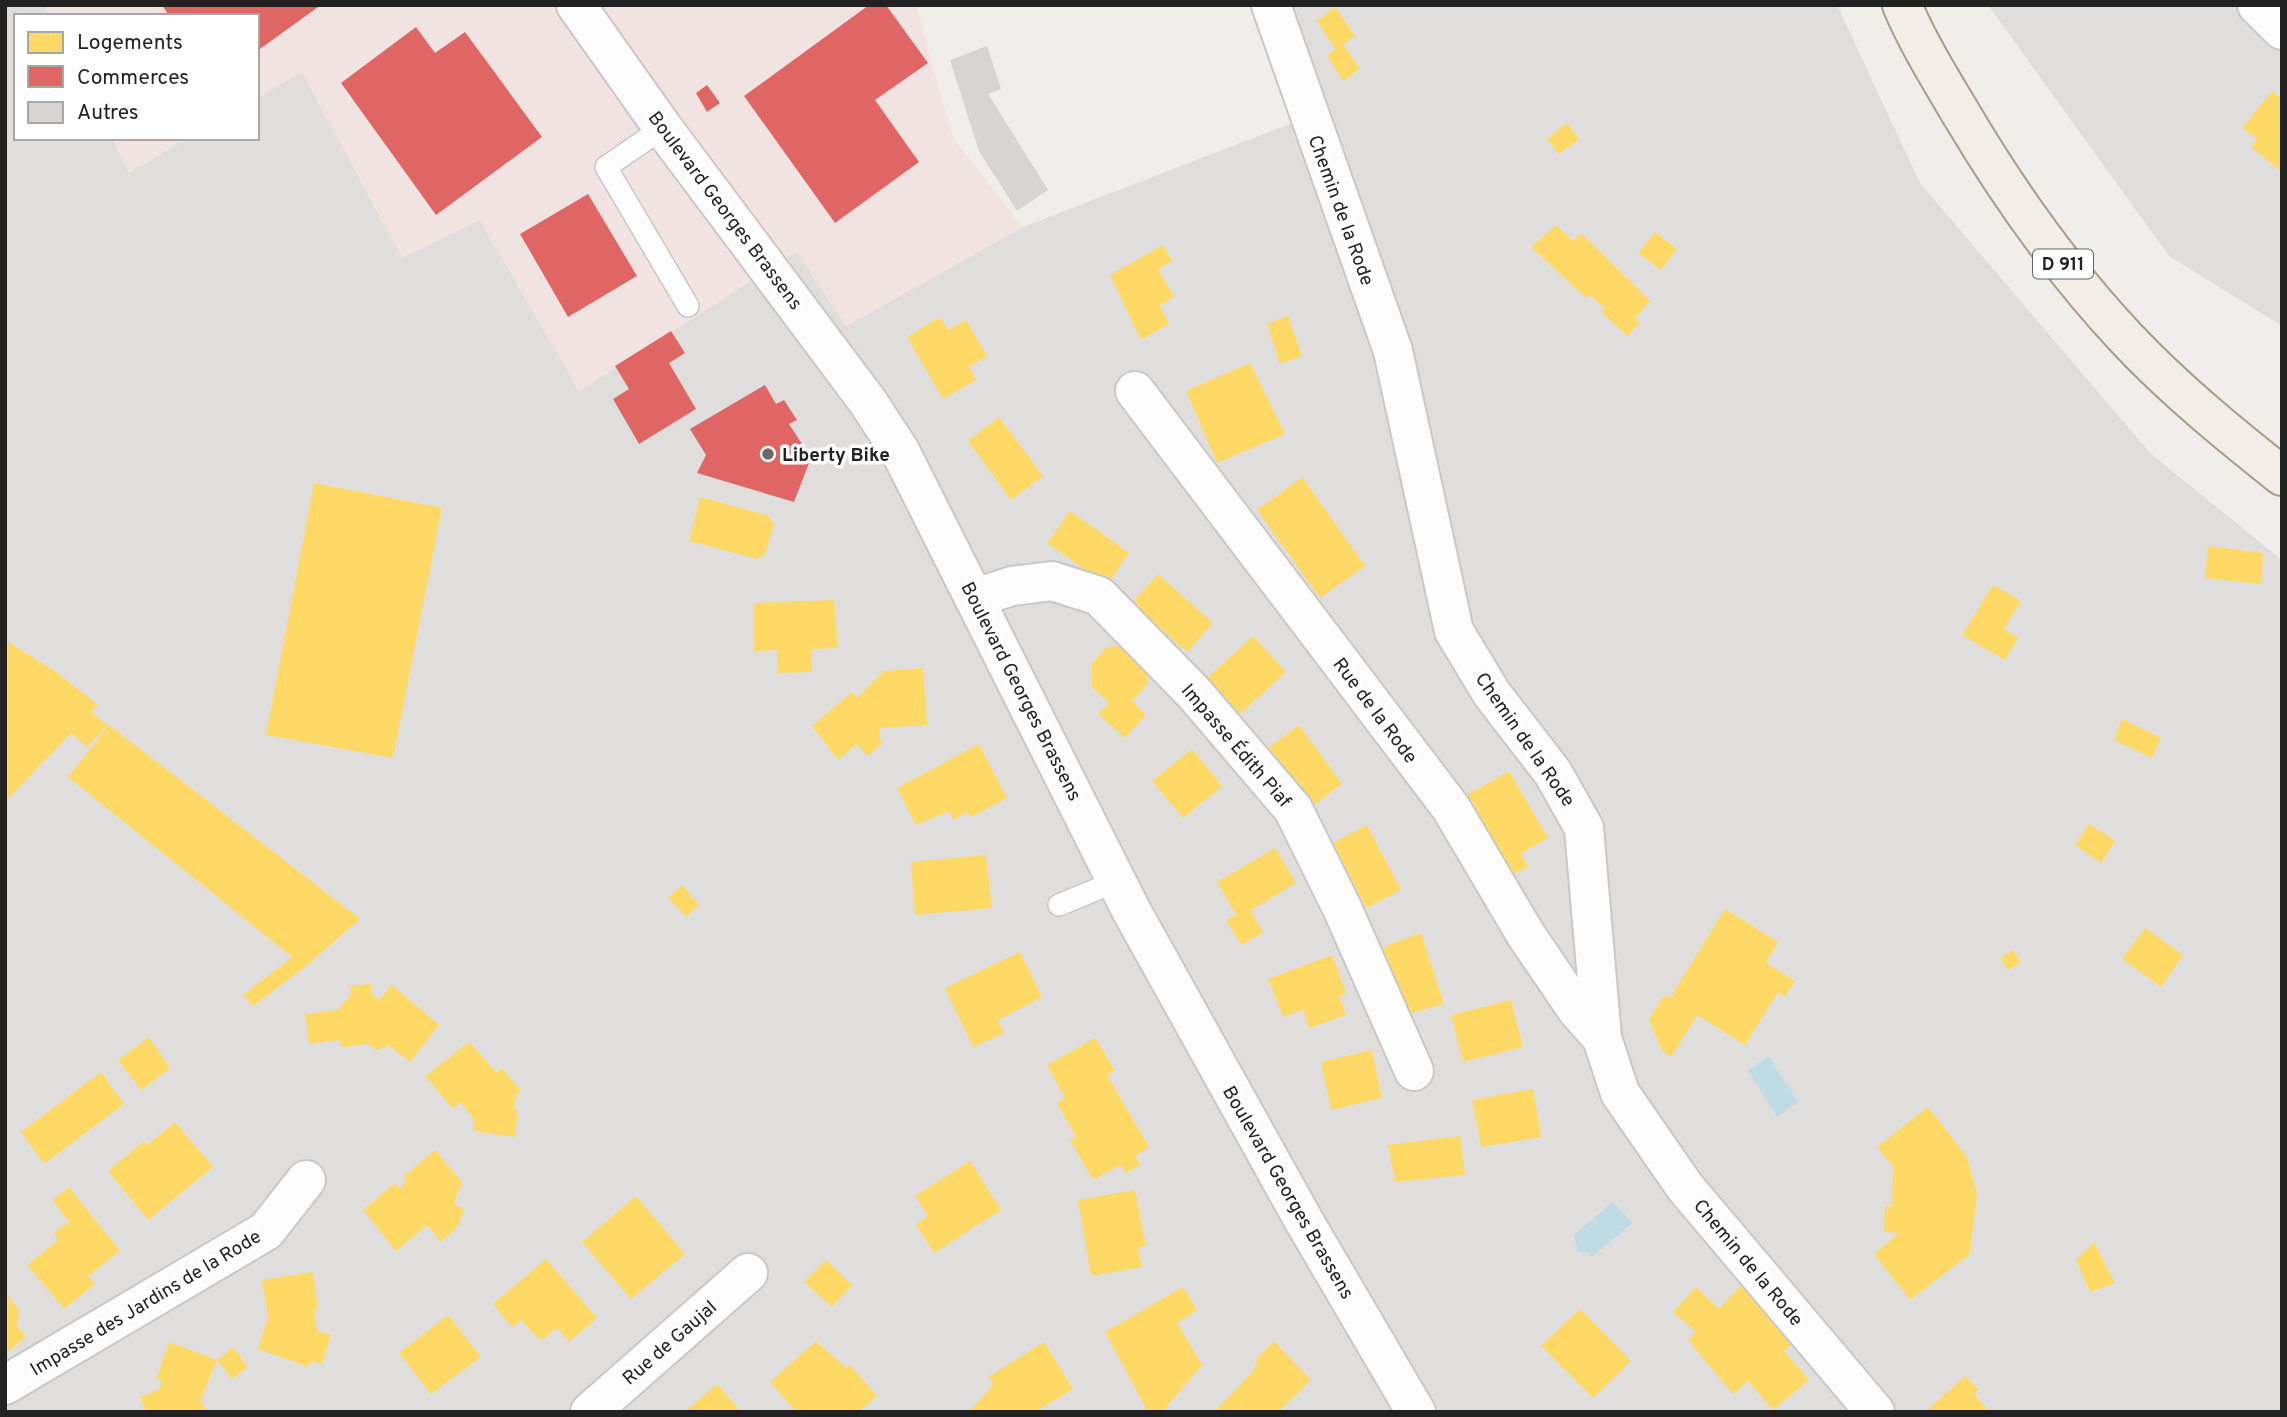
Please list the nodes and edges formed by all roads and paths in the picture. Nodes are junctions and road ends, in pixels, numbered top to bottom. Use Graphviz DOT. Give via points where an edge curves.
graph roads {
  1 [pos="576,5"];
  2 [pos="1271,5"];
  3 [pos="1902,5"];
  4 [pos="2257,5"];
  5 [pos="2282,30"];
  6 [pos="663,128"];
  7 [pos="688,306"];
  8 [pos="1135,391"];
  9 [pos="2282,476"];
  10 [pos="975,598"];
  11 [pos="1117,881"];
  12 [pos="1059,905"];
  13 [pos="1602,1038"];
  14 [pos="1414,1071"];
  15 [pos="306,1180"];
  16 [pos="748,1273"];
  17 [pos="5,1385"];
  18 [pos="590,1412"];
  19 [pos="1416,1412"];
  20 [pos="1875,1412"];
  1 -- 6 [label="street, Boulevard Georges Brassens"];
  2 -- 13 [label="street, Chemin de la Rode" via="1393,351 1454,631 1492,694 1553,773 1584,828"];
  3 -- 9 [label="main road, D 911" via="1917,41 2005,187 2063,263 2127,338 2211,419"];
  4 -- 5 [label="street"];
  6 -- 7 [label="lane" via="606,167"];
  6 -- 10 [label="street, Boulevard Georges Brassens" via="868,402 900,451"];
  8 -- 13 [label="street, Rue de la Rode" via="1451,808 1526,935"];
  10 -- 11 [label="street, Boulevard Georges Brassens"];
  10 -- 14 [label="street, Impasse Édith Piaf" via="1052,580 1099,596 1194,693 1293,809"];
  11 -- 12 [label="lane"];
  11 -- 19 [label="street, Boulevard Georges Brassens" via="1304,1221"];
  13 -- 20 [label="street, Chemin de la Rode" via="1620,1093 1685,1187"];
  15 -- 17 [label="street, Impasse des Jardins de la Rode" via="266,1231"];
  16 -- 18 [label="street, Rue de Gaujal"];
}
